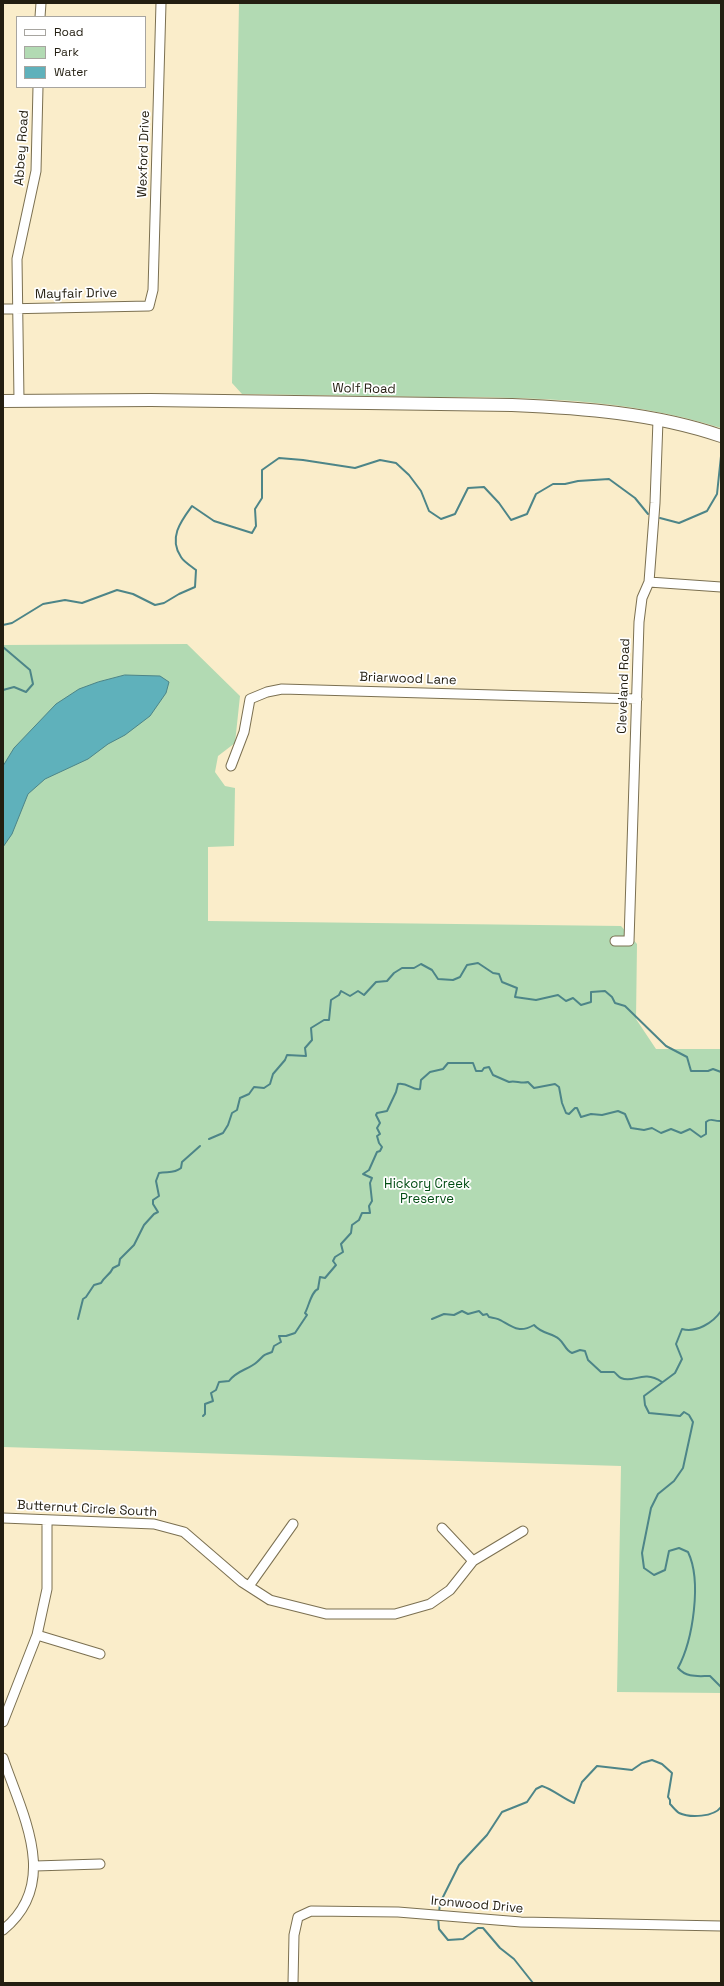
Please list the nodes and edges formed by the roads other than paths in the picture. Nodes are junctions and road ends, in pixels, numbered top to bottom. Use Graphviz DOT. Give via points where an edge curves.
graph roads {
  1 [pos="41,3"];
  2 [pos="161,3"];
  3 [pos="40,16"];
  4 [pos="38,88"];
  5 [pos="149,306"];
  6 [pos="3,308"];
  7 [pos="18,308"];
  8 [pos="19,400"];
  9 [pos="3,401"];
  10 [pos="658,420"];
  11 [pos="719,435"];
  12 [pos="649,582"];
  13 [pos="721,587"];
  14 [pos="637,699"];
  15 [pos="231,766"];
  16 [pos="615,941"];
  17 [pos="3,1518"];
  18 [pos="47,1520"];
  19 [pos="293,1524"];
  20 [pos="442,1528"];
  21 [pos="523,1531"];
  22 [pos="473,1561"];
  23 [pos="249,1586"];
  24 [pos="37,1635"];
  25 [pos="100,1654"];
  26 [pos="6,1700"];
  27 [pos="3,1722"];
  28 [pos="3,1758"];
  29 [pos="100,1864"];
  30 [pos="35,1866"];
  31 [pos="721,1926"];
  32 [pos="3,1930"];
  33 [pos="293,1983"];
  1 -- 3 [label="street"];
  2 -- 5 [label="street, Wexford Drive" via="153,290"];
  4 -- 7 [label="street, Abbey Road" via="36,171 18,259"];
  5 -- 7 [label="street, Mayfair Drive"];
  6 -- 7 [label="street, Mayfair Drive"];
  7 -- 8 [label="street, Abbey Road"];
  8 -- 9 [label="main road, Wolf Road"];
  8 -- 10 [label="main road, Wolf Road" via="512,405 602,410"];
  10 -- 11 [label="main road, Wolf Road"];
  10 -- 12 [label="street, Cleveland Road"];
  12 -- 13 [label="street"];
  12 -- 14 [label="street, Cleveland Road" via="642,598 639,622"];
  14 -- 15 [label="street, Briarwood Lane" via="282,689 250,699 244,732"];
  14 -- 16 [label="street, Cleveland Road" via="629,941"];
  17 -- 18 [label="street, Butternut Circle South"];
  18 -- 23 [label="street, Butternut Circle South" via="154,1524 184,1532"];
  18 -- 24 [label="street" via="47,1589"];
  19 -- 23 [label="street"];
  20 -- 22 [label="street"];
  21 -- 22 [label="street, Butternut Circle South"];
  22 -- 23 [label="street, Butternut Circle South" via="450,1590 430,1604 395,1614 326,1614 270,1600"];
  24 -- 25 [label="street"];
  24 -- 26 [label="street"];
  26 -- 27 [label="street"];
  28 -- 30 [label="street" via="29,1834"];
  29 -- 30 [label="street"];
  30 -- 32 [label="street" via="28,1897 14,1920"];
  31 -- 33 [label="street, Ironwood Drive" via="521,1922 398,1912 311,1911 298,1917 294,1936"];
}
